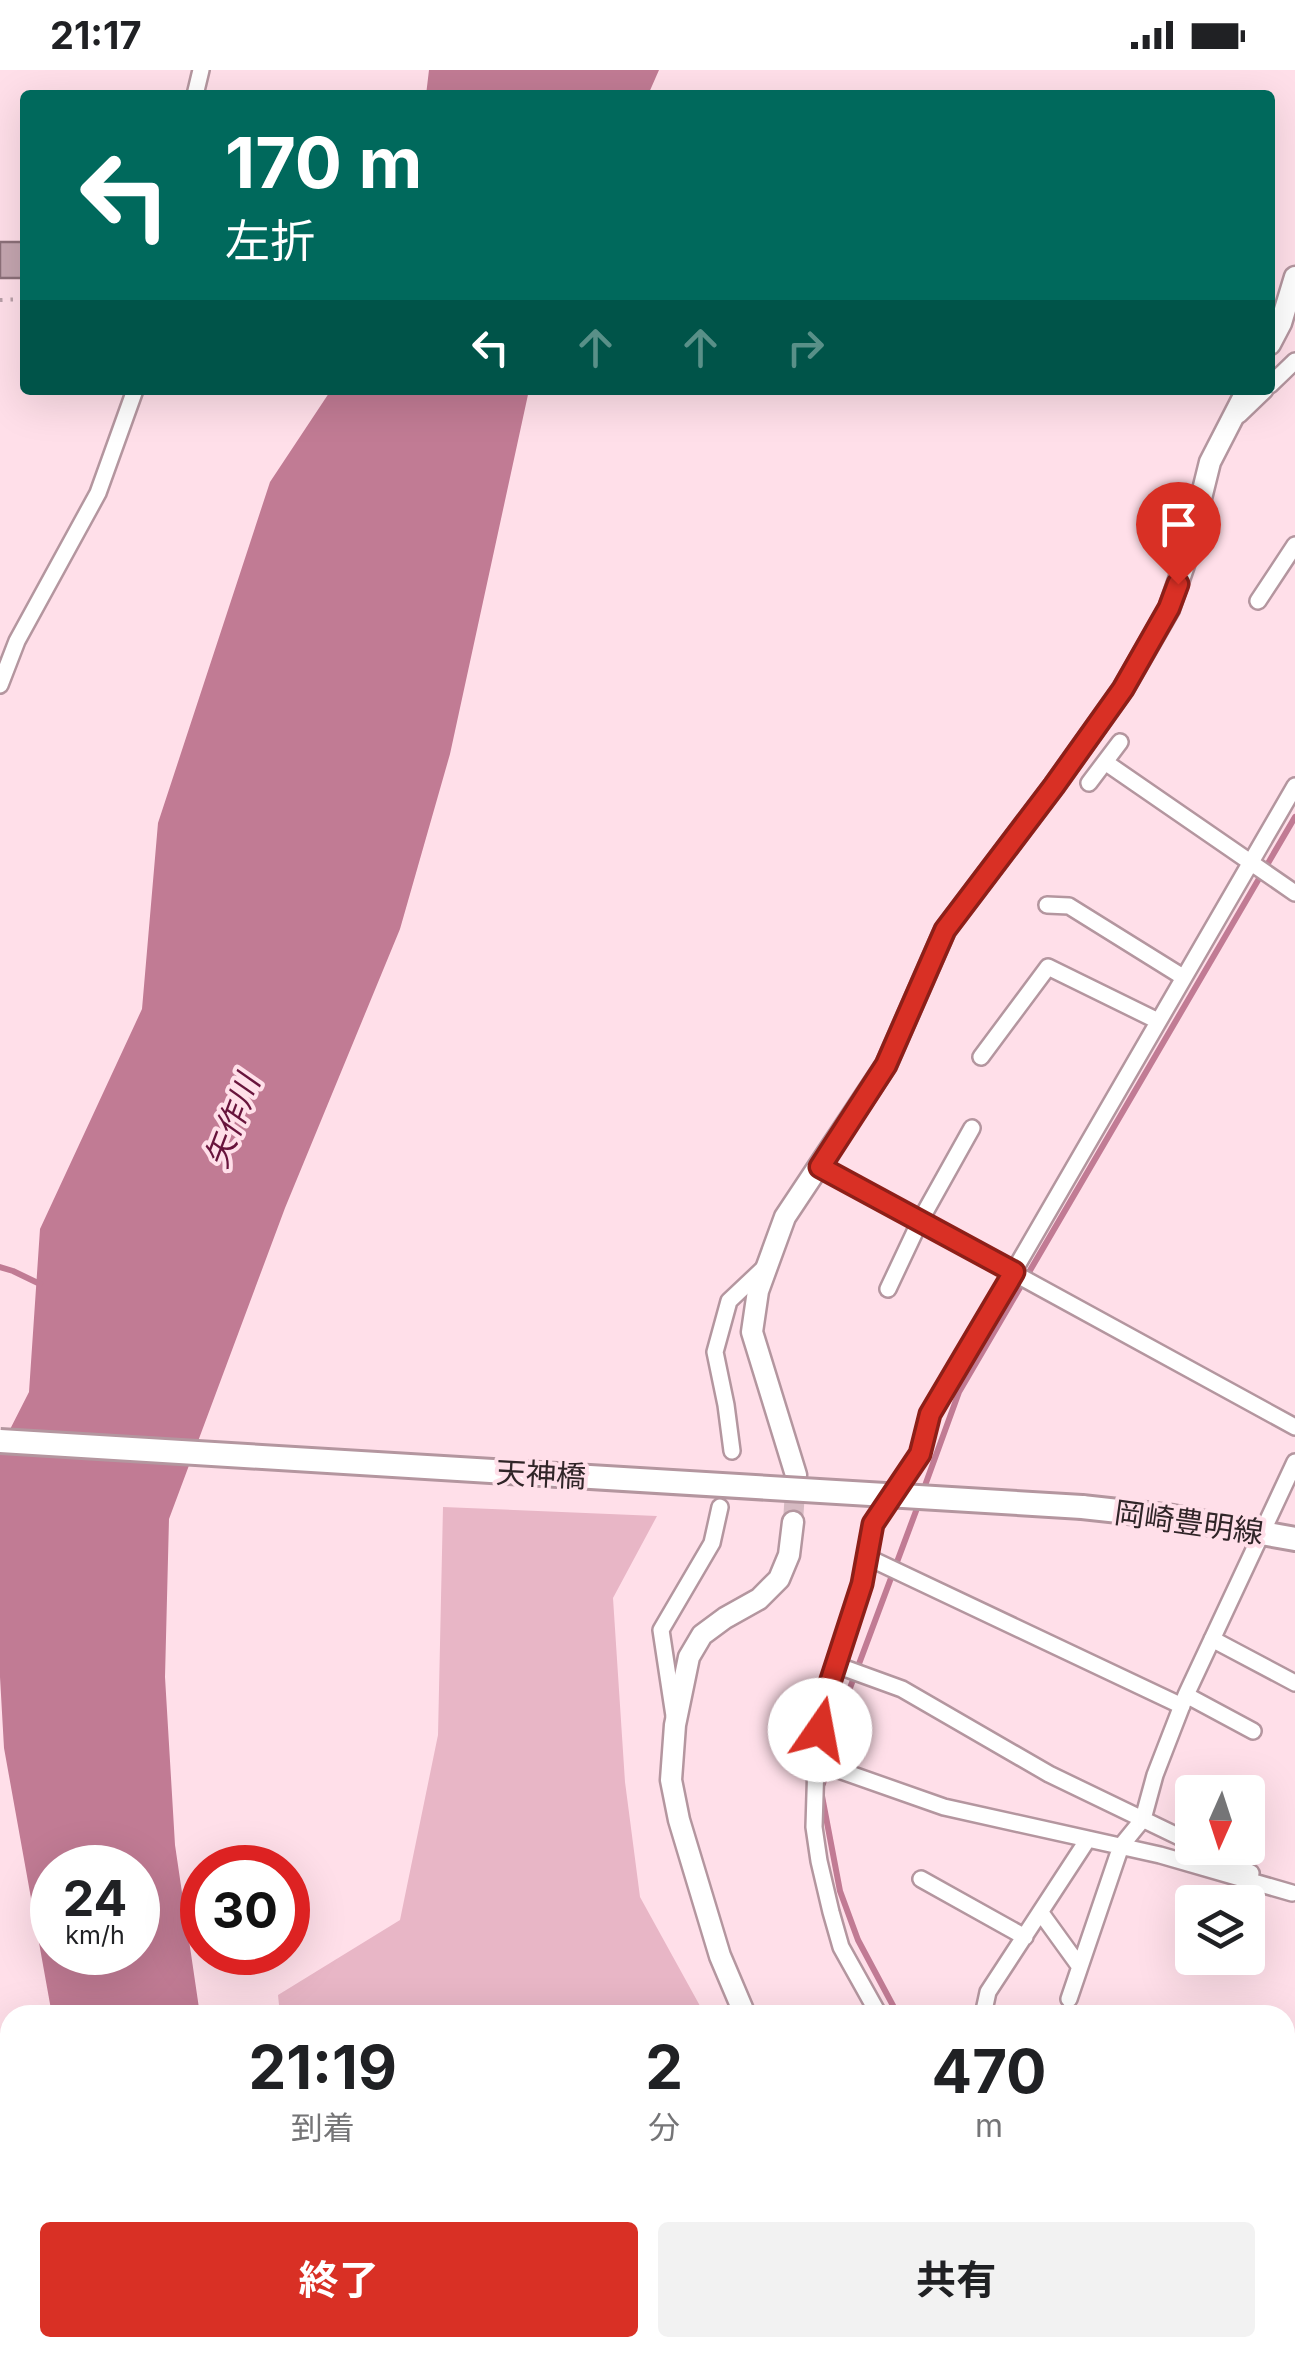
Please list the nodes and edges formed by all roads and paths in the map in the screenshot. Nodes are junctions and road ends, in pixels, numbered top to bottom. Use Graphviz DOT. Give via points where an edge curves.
graph roads {
  1 [pos="1295,277"];
  2 [pos="1295,318"];
  3 [pos="1275,335"];
  4 [pos="1275,338"];
  5 [pos="1295,361"];
  6 [pos="1275,380"];
  7 [pos="133,395"];
  8 [pos="1244,395"];
  9 [pos="1260,395"];
  10 [pos="1230,424"];
  11 [pos="1295,545"];
  12 [pos="1258,601"];
  13 [pos="0,685"];
  14 [pos="1120,742"];
  15 [pos="1105,762"];
  16 [pos="1090,783"];
  17 [pos="1295,786"];
  18 [pos="1249,864"];
  19 [pos="1295,893"];
  20 [pos="1047,905"];
  21 [pos="1184,978"];
  22 [pos="1158,1021"];
  23 [pos="980,1056"];
  24 [pos="972,1128"];
  25 [pos="820,1167"];
  26 [pos="920,1221"];
  27 [pos="768,1264"];
  28 [pos="1014,1272"];
  29 [pos="888,1289"];
  30 [pos="1295,1427"];
  31 [pos="0,1442"];
  32 [pos="732,1451"];
  33 [pos="1295,1462"];
  34 [pos="796,1475"];
  35 [pos="720,1507"];
  36 [pos="1082,1507"];
  37 [pos="793,1522"];
  38 [pos="1261,1532"];
  39 [pos="1295,1538"];
  40 [pos="867,1556"];
  41 [pos="1212,1639"];
  42 [pos="836,1665"];
  43 [pos="1295,1683"];
  44 [pos="1184,1700"];
  45 [pos="675,1725"];
  46 [pos="1253,1731"];
  47 [pos="816,1762"];
  48 [pos="1143,1818"];
  49 [pos="1175,1835"];
  50 [pos="1088,1839"];
  51 [pos="1121,1846"];
  52 [pos="1235,1865"];
  53 [pos="921,1878"];
  54 [pos="1294,1894"];
  55 [pos="1041,1913"];
  56 [pos="1025,1938"];
  57 [pos="1080,1967"];
  58 [pos="1069,1999"];
  59 [pos="742,2005"];
  60 [pos="873,2005"];
  61 [pos="985,2005"];
  1 -- 3 [label="street"];
  2 -- 4 [label="street"];
  5 -- 6 [label="street"];
  7 -- 13 [label="street" via="98,493"];
  8 -- 10 [label="street"];
  9 -- 10 [label="street"];
  10 -- 25 [label="street" via="1210,462 1169,608 1123,689 945,930 886,1065"];
  11 -- 12 [label="street"];
  14 -- 15 [label="street"];
  15 -- 16 [label="street"];
  15 -- 18 [label="street"];
  17 -- 18 [label="street"];
  18 -- 19 [label="street"];
  18 -- 21 [label="street"];
  20 -- 21 [label="street" via="1070,906"];
  21 -- 22 [label="street"];
  22 -- 23 [label="street" via="1048,967"];
  22 -- 28 [label="street"];
  24 -- 26 [label="street"];
  25 -- 26 [label="street"];
  25 -- 27 [label="street" via="785,1218"];
  26 -- 28 [label="street"];
  26 -- 29 [label="street"];
  27 -- 32 [label="street" via="729,1301 714,1352"];
  27 -- 34 [label="street" via="752,1332"];
  28 -- 30 [label="street"];
  28 -- 40 [label="street" via="930,1414 920,1454 873,1524"];
  31 -- 36 [label="main road, 天神橋, bridge"];
  33 -- 38 [label="street"];
  35 -- 45 [label="street" via="712,1543 662,1630"];
  36 -- 38 [label="main road, 岡崎豊明線"];
  37 -- 45 [label="street" via="779,1579 702,1635 690,1657"];
  38 -- 39 [label="main road, 岡崎豊明線"];
  38 -- 41 [label="street"];
  40 -- 42 [label="street"];
  40 -- 44 [label="street"];
  41 -- 43 [label="street"];
  41 -- 44 [label="street"];
  42 -- 47 [label="street"];
  42 -- 48 [label="street" via="902,1690 1049,1774"];
  44 -- 46 [label="street"];
  44 -- 48 [label="street"];
  45 -- 59 [label="street" via="671,1780 679,1820"];
  47 -- 50 [label="street" via="944,1807"];
  47 -- 60 [label="street" via="819,1862 841,1947"];
  48 -- 49 [label="street"];
  48 -- 51 [label="street"];
  50 -- 51 [label="street"];
  50 -- 55 [label="street"];
  51 -- 54 [label="street"];
  51 -- 57 [label="street"];
  52 -- 54 [label="street"];
  53 -- 56 [label="street"];
  55 -- 56 [label="street"];
  55 -- 57 [label="street"];
  56 -- 61 [label="street"];
  57 -- 58 [label="street"];
}
